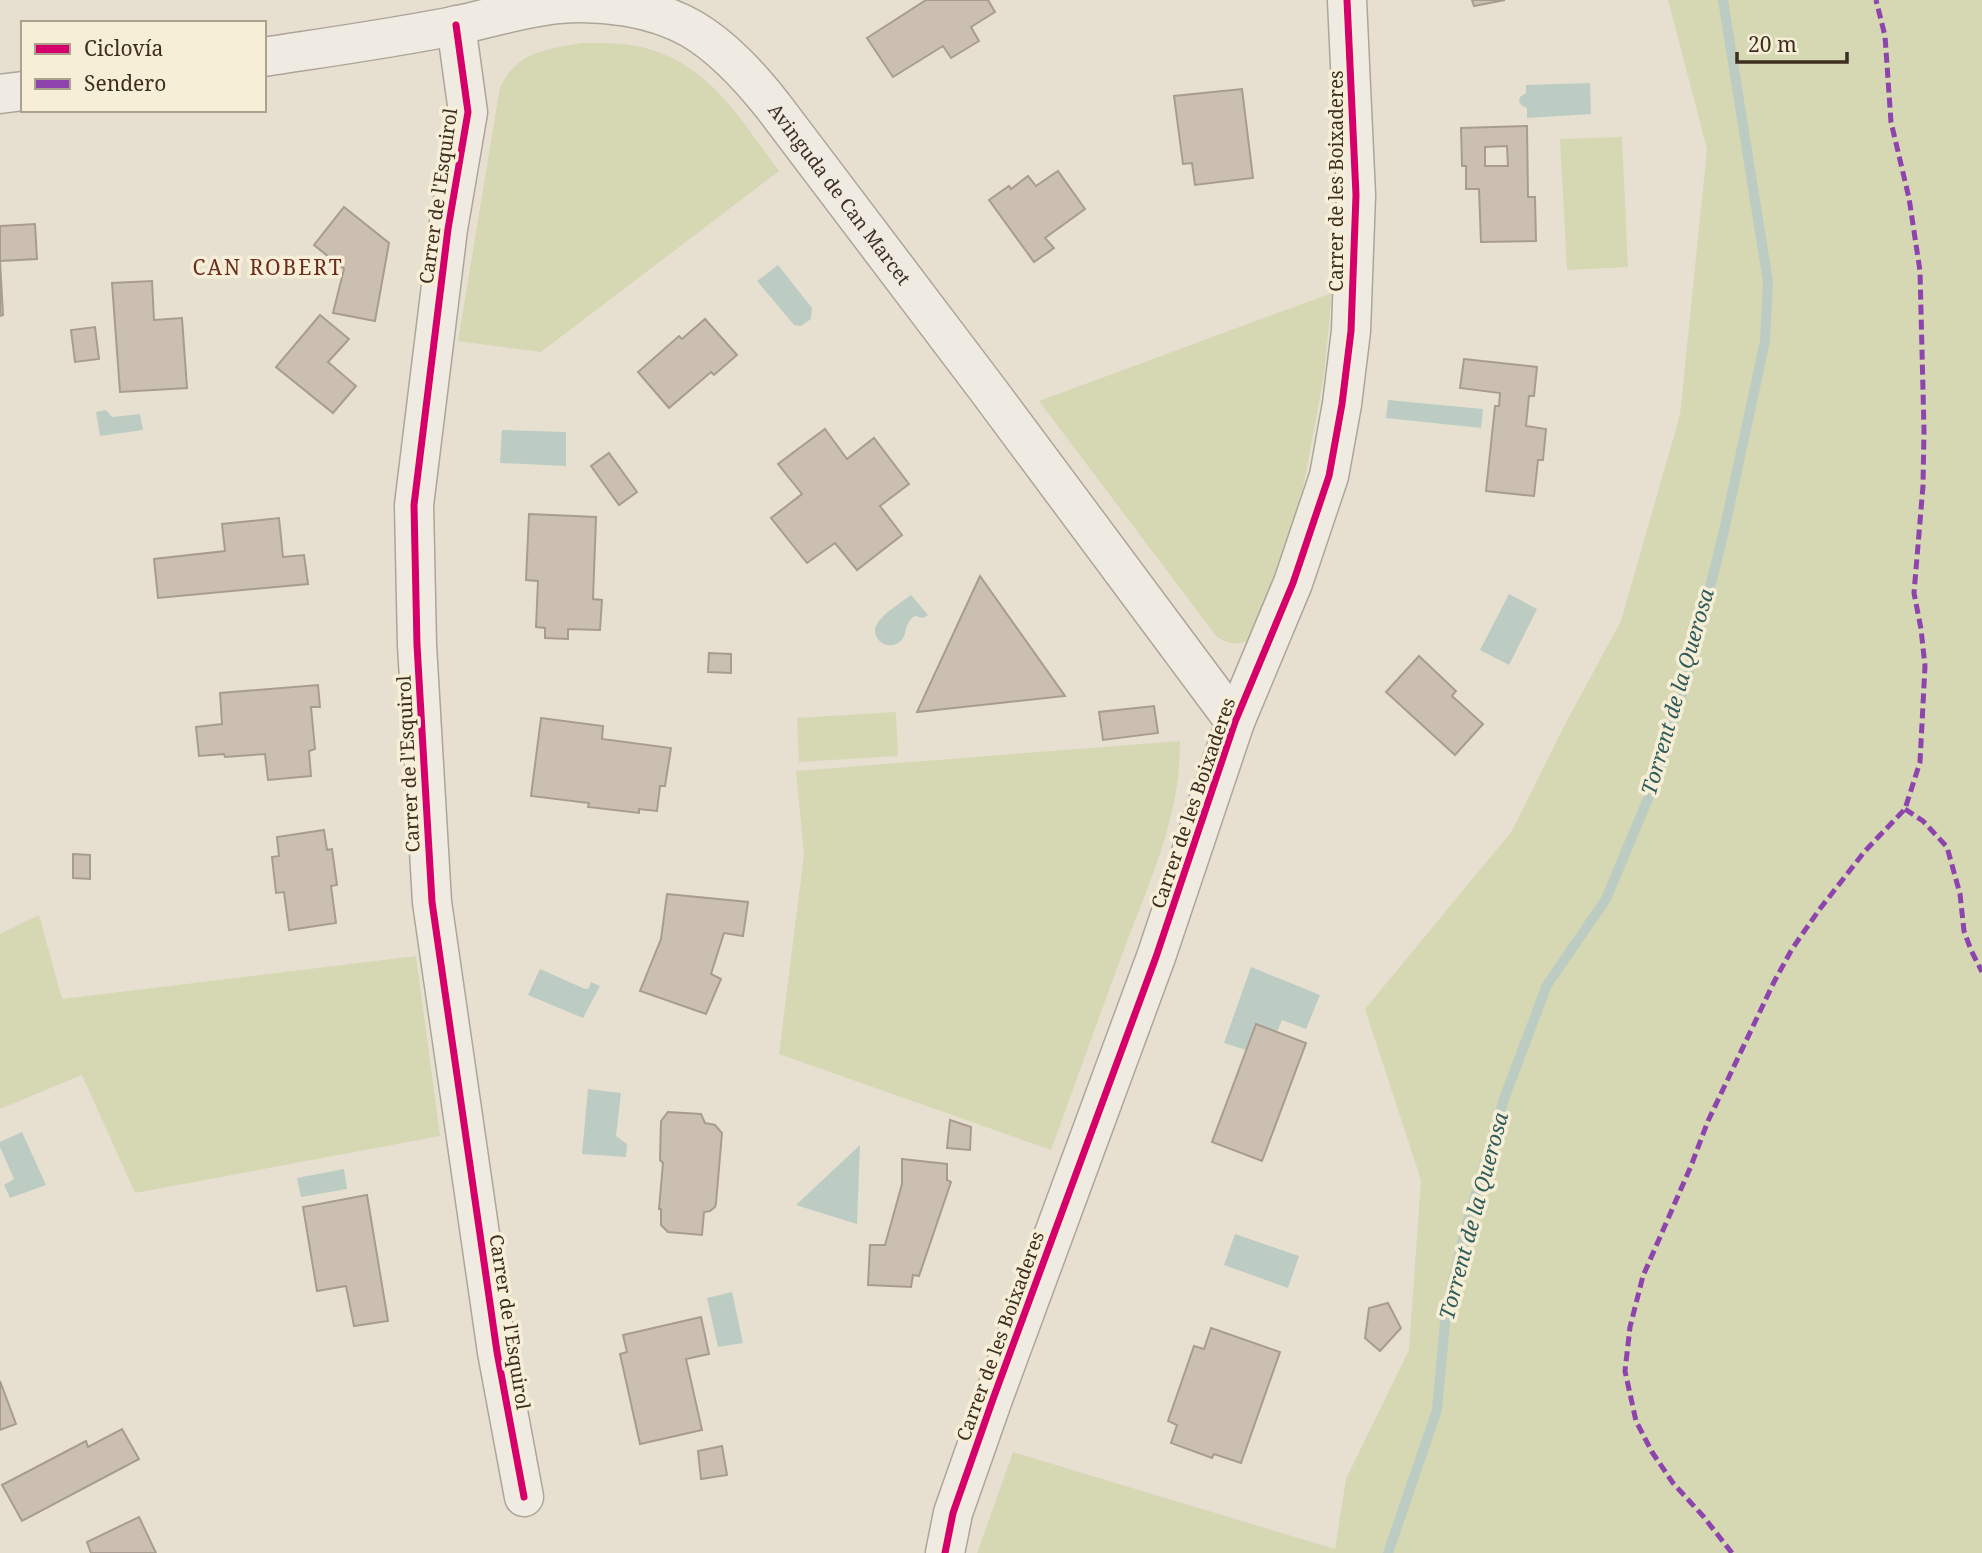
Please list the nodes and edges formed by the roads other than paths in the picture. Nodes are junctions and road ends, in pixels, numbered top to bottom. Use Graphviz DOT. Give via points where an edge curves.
graph roads {
  1 [pos="1347,0"];
  2 [pos="456,25"];
  3 [pos="266,57"];
  4 [pos="21,91"];
  5 [pos="0,94"];
  6 [pos="1235,722"];
  7 [pos="524,1497"];
  8 [pos="945,1553"];
  1 -- 6 [label="street, Carrer de les Boixaderes" via="1356,195 1351,331 1342,404 1329,476 1293,583"];
  2 -- 3 [label="street, Avinguda de Can Marcet"];
  2 -- 6 [label="street, Avinguda de Can Marcet" via="555,4 593,2 660,15 692,29 722,52 773,106"];
  2 -- 7 [label="street, Carrer de l'Esquirol" via="468,112 448,229 414,505 417,645 432,902 497,1352"];
  4 -- 5 [label="street"];
  6 -- 8 [label="street, Carrer de les Boixaderes" via="1156,957 953,1513"];
}
